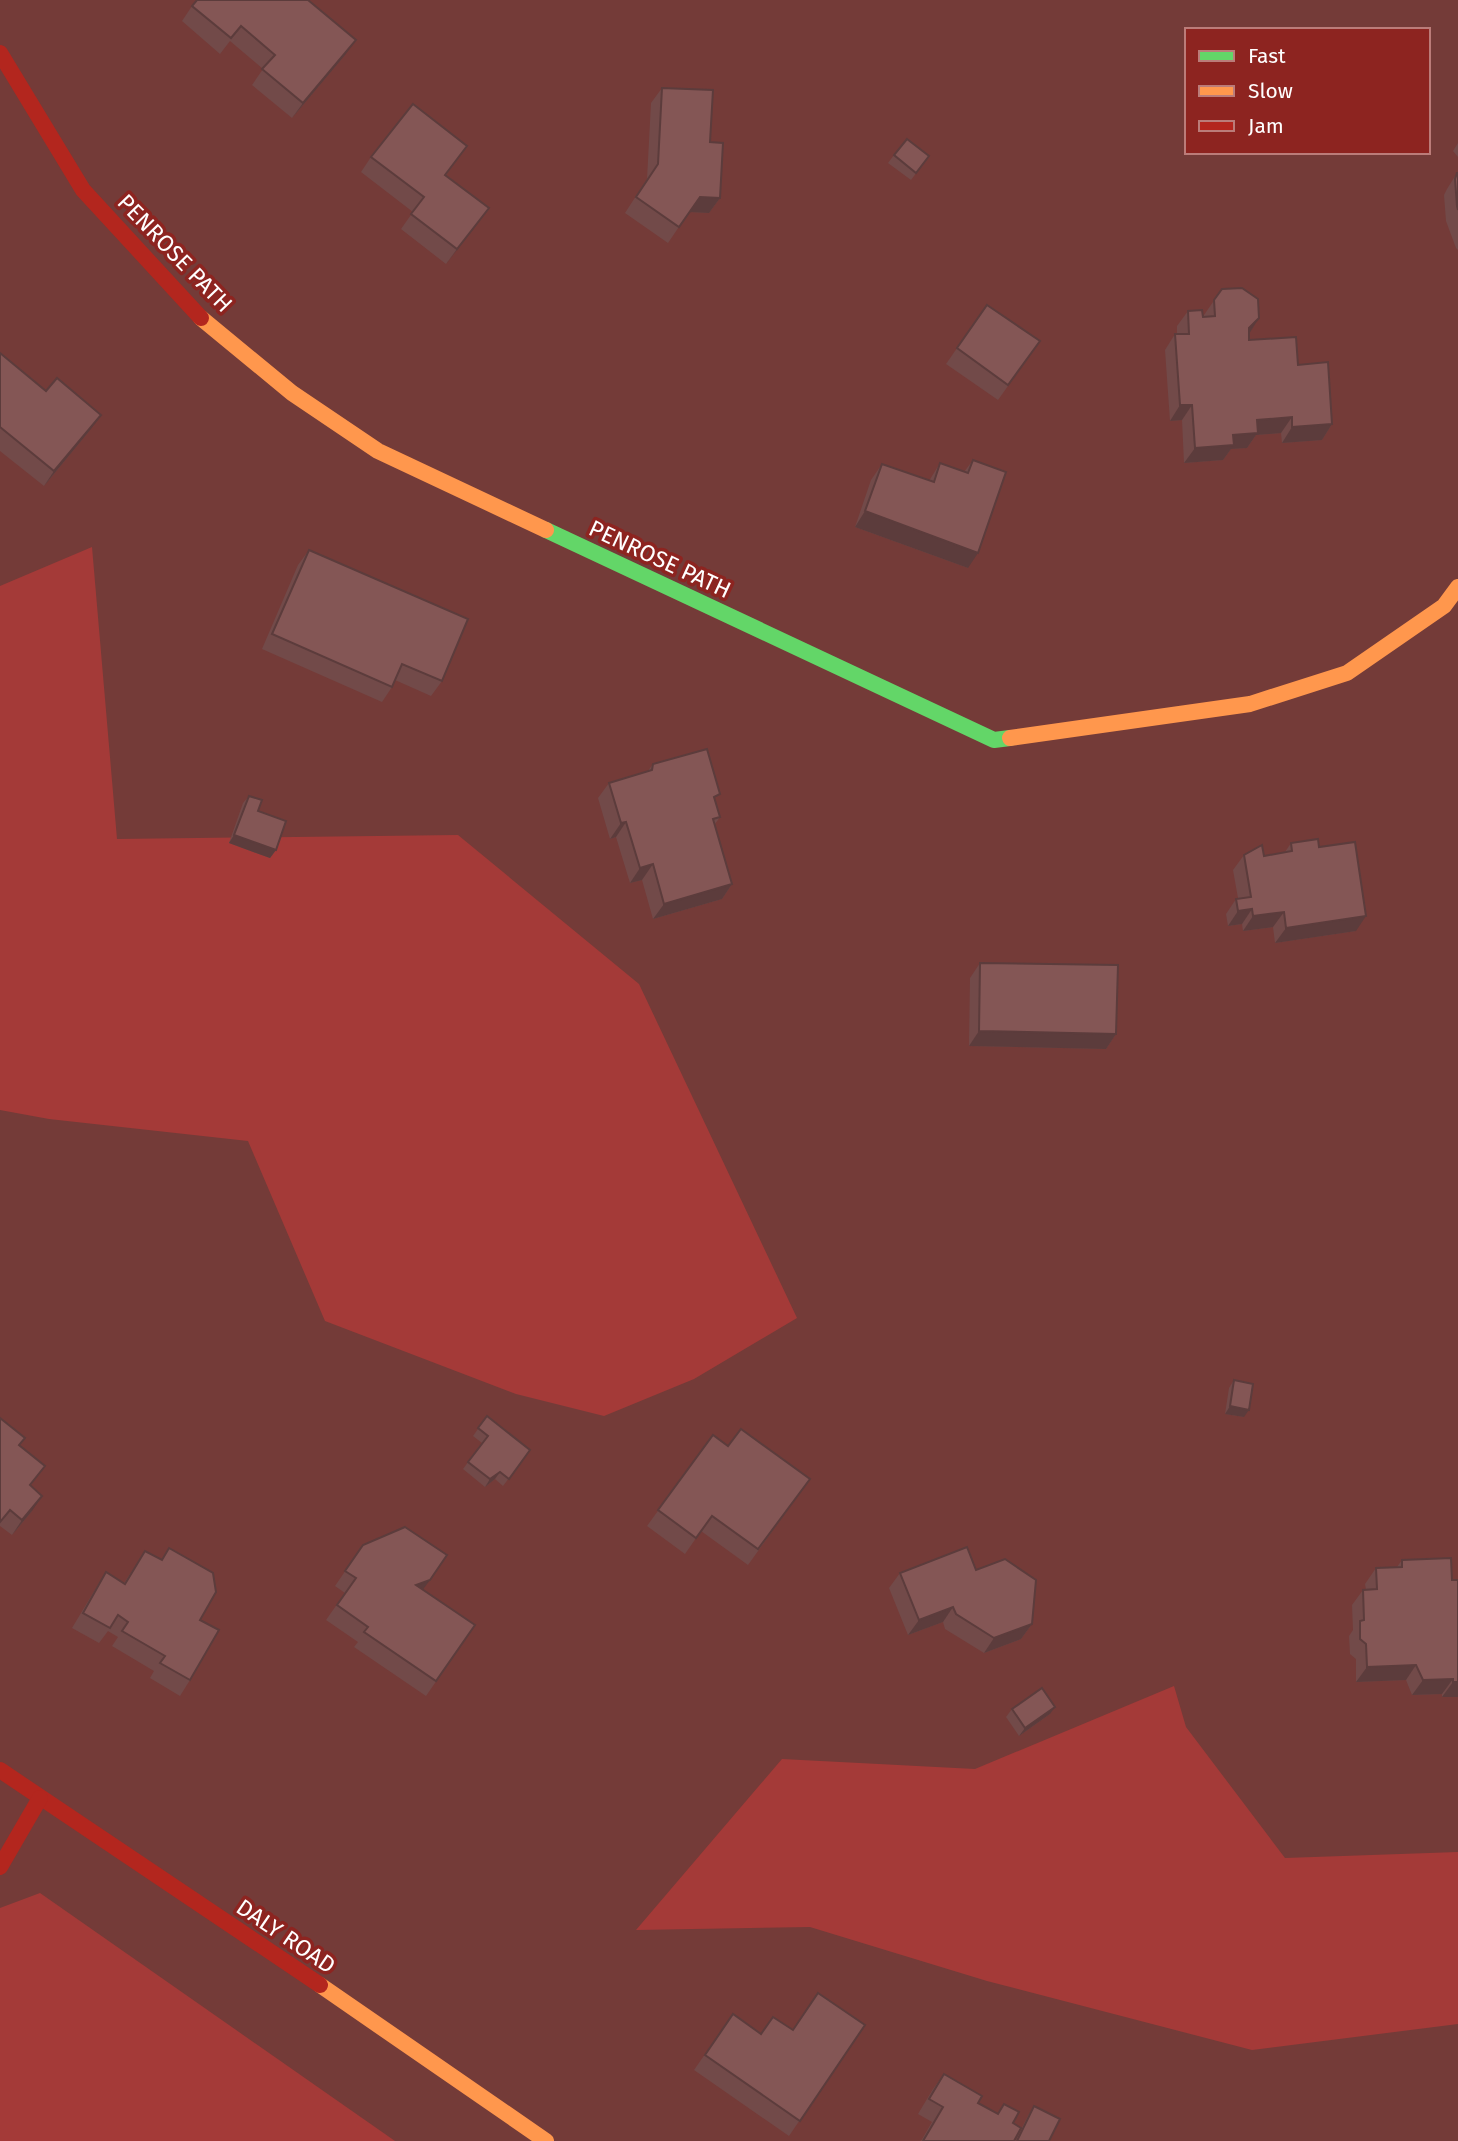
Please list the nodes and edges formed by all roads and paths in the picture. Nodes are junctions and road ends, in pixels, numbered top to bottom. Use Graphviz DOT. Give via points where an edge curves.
graph roads {
  1 [pos="0,53"];
  2 [pos="1458,587"];
  3 [pos="0,1770"];
  4 [pos="40,1798"];
  5 [pos="0,1867"];
  6 [pos="546,2141"];
  1 -- 2 [label="street, PENROSE PATH" via="83,190 197,315 300,399 377,452 994,740 1250,704 1347,673 1444,606"];
  3 -- 4 [label="street, DALY ROAD"];
  4 -- 5 [label="street"];
  4 -- 6 [label="street, DALY ROAD"];
}
